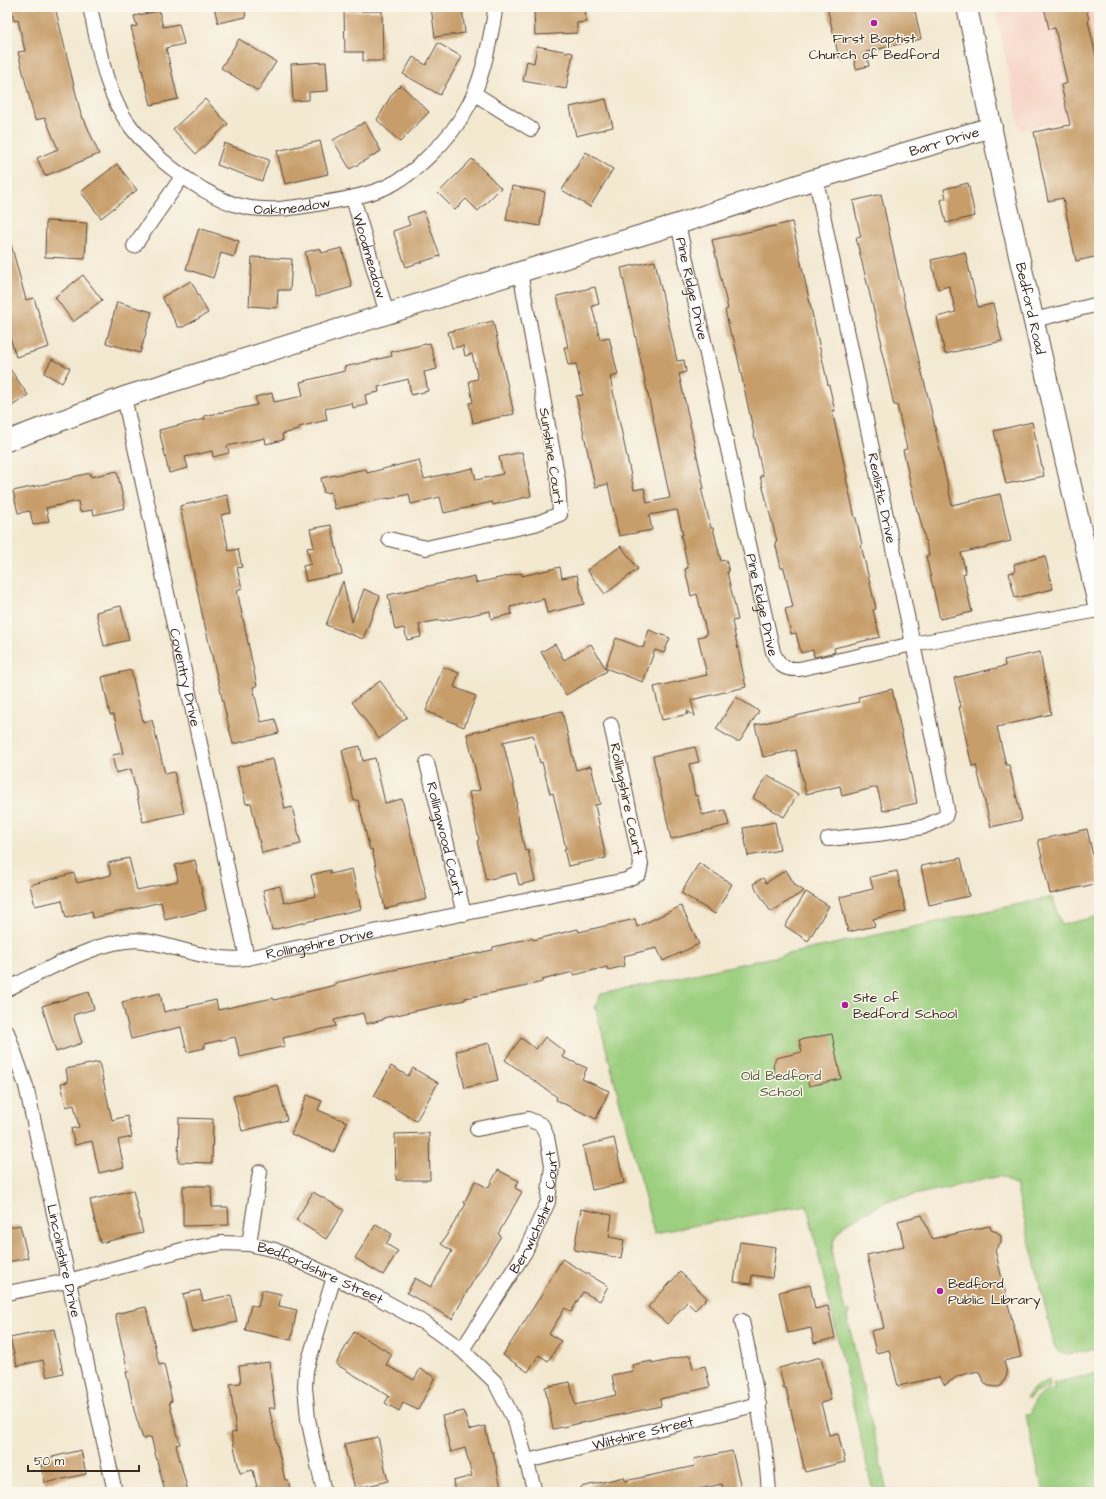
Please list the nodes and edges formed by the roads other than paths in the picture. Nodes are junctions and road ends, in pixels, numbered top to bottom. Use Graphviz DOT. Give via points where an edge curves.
graph roads {
  1 [pos="90,7"];
  2 [pos="495,7"];
  3 [pos="967,7"];
  4 [pos="475,94"];
  5 [pos="992,127"];
  6 [pos="531,129"];
  7 [pos="182,177"];
  8 [pos="816,179"];
  9 [pos="353,198"];
  10 [pos="678,224"];
  11 [pos="134,246"];
  12 [pos="520,272"];
  13 [pos="1099,304"];
  14 [pos="386,314"];
  15 [pos="1034,320"];
  16 [pos="124,397"];
  17 [pos="7,441"];
  18 [pos="389,539"];
  19 [pos="1099,610"];
  20 [pos="913,644"];
  21 [pos="611,725"];
  22 [pos="427,763"];
  23 [pos="828,839"];
  24 [pos="639,874"];
  25 [pos="464,914"];
  26 [pos="247,958"];
  27 [pos="7,989"];
  28 [pos="7,1032"];
  29 [pos="477,1129"];
  30 [pos="260,1172"];
  31 [pos="249,1244"];
  32 [pos="334,1277"];
  33 [pos="68,1281"];
  34 [pos="7,1293"];
  35 [pos="742,1321"];
  36 [pos="462,1350"];
  37 [pos="759,1404"];
  38 [pos="527,1461"];
  39 [pos="115,1492"];
  40 [pos="324,1492"];
  41 [pos="535,1492"];
  42 [pos="768,1492"];
  1 -- 7 [label="street, Oakmeadow" via="113,97 130,126 155,155"];
  2 -- 4 [label="street, Oakmeadow" via="484,66"];
  3 -- 5 [label="street, Bedford Road"];
  4 -- 6 [label="street"];
  4 -- 9 [label="street, Oakmeadow" via="458,125 445,142 414,171 384,188"];
  5 -- 8 [label="street, Barr Drive"];
  5 -- 15 [label="street, Bedford Road"];
  7 -- 9 [label="street, Oakmeadow" via="214,196 236,205 264,209 291,209"];
  7 -- 11 [label="street"];
  8 -- 10 [label="street, Barr Drive"];
  8 -- 20 [label="street, Realistic Drive"];
  9 -- 14 [label="street, Woodmeadow"];
  10 -- 12 [label="street, Barr Drive"];
  10 -- 20 [label="street, Pine Ridge Drive" via="776,660 790,670 799,669"];
  12 -- 14 [label="street, Barr Drive"];
  12 -- 18 [label="street, Sunshine Court" via="558,480 560,514 535,524 426,548"];
  13 -- 15 [label="street"];
  14 -- 16 [label="street, Barr Drive"];
  15 -- 19 [label="street, Bedford Road"];
  16 -- 17 [label="street, Barr Drive"];
  16 -- 26 [label="street, Coventry Drive"];
  19 -- 20 [label="street, Pine Ridge Drive"];
  20 -- 23 [label="street, Realistic Drive" via="944,792 947,810 945,817 923,827"];
  21 -- 24 [label="street, Rollingshire Court" via="641,864"];
  22 -- 25 [label="street, Rollingwood Court"];
  24 -- 25 [label="street, Rollingshire Drive" via="626,880"];
  25 -- 26 [label="street, Rollingshire Drive"];
  26 -- 27 [label="street, Rollingshire Drive" via="232,960 130,940 88,951"];
  28 -- 33 [label="street, Lincolnshire Drive" via="26,1086"];
  29 -- 36 [label="street, Berwichshire Court" via="528,1119 542,1125 552,1165 548,1202 525,1252"];
  30 -- 31 [label="street"];
  31 -- 32 [label="street, Bedfordshire Street" via="275,1250"];
  31 -- 33 [label="street, Bedfordshire Street" via="222,1244 182,1250"];
  32 -- 36 [label="street, Bedfordshire Street" via="426,1324"];
  32 -- 40 [label="street" via="306,1370 308,1419"];
  33 -- 34 [label="street, Bedfordshire Street"];
  33 -- 39 [label="street, Lincolnshire Drive"];
  35 -- 37 [label="street"];
  36 -- 38 [label="street, Bedfordshire Street" via="495,1382 516,1424"];
  37 -- 38 [label="street, Wiltshire Street"];
  37 -- 42 [label="street" via="767,1458"];
  38 -- 41 [label="street, Bedfordshire Street"];
}
